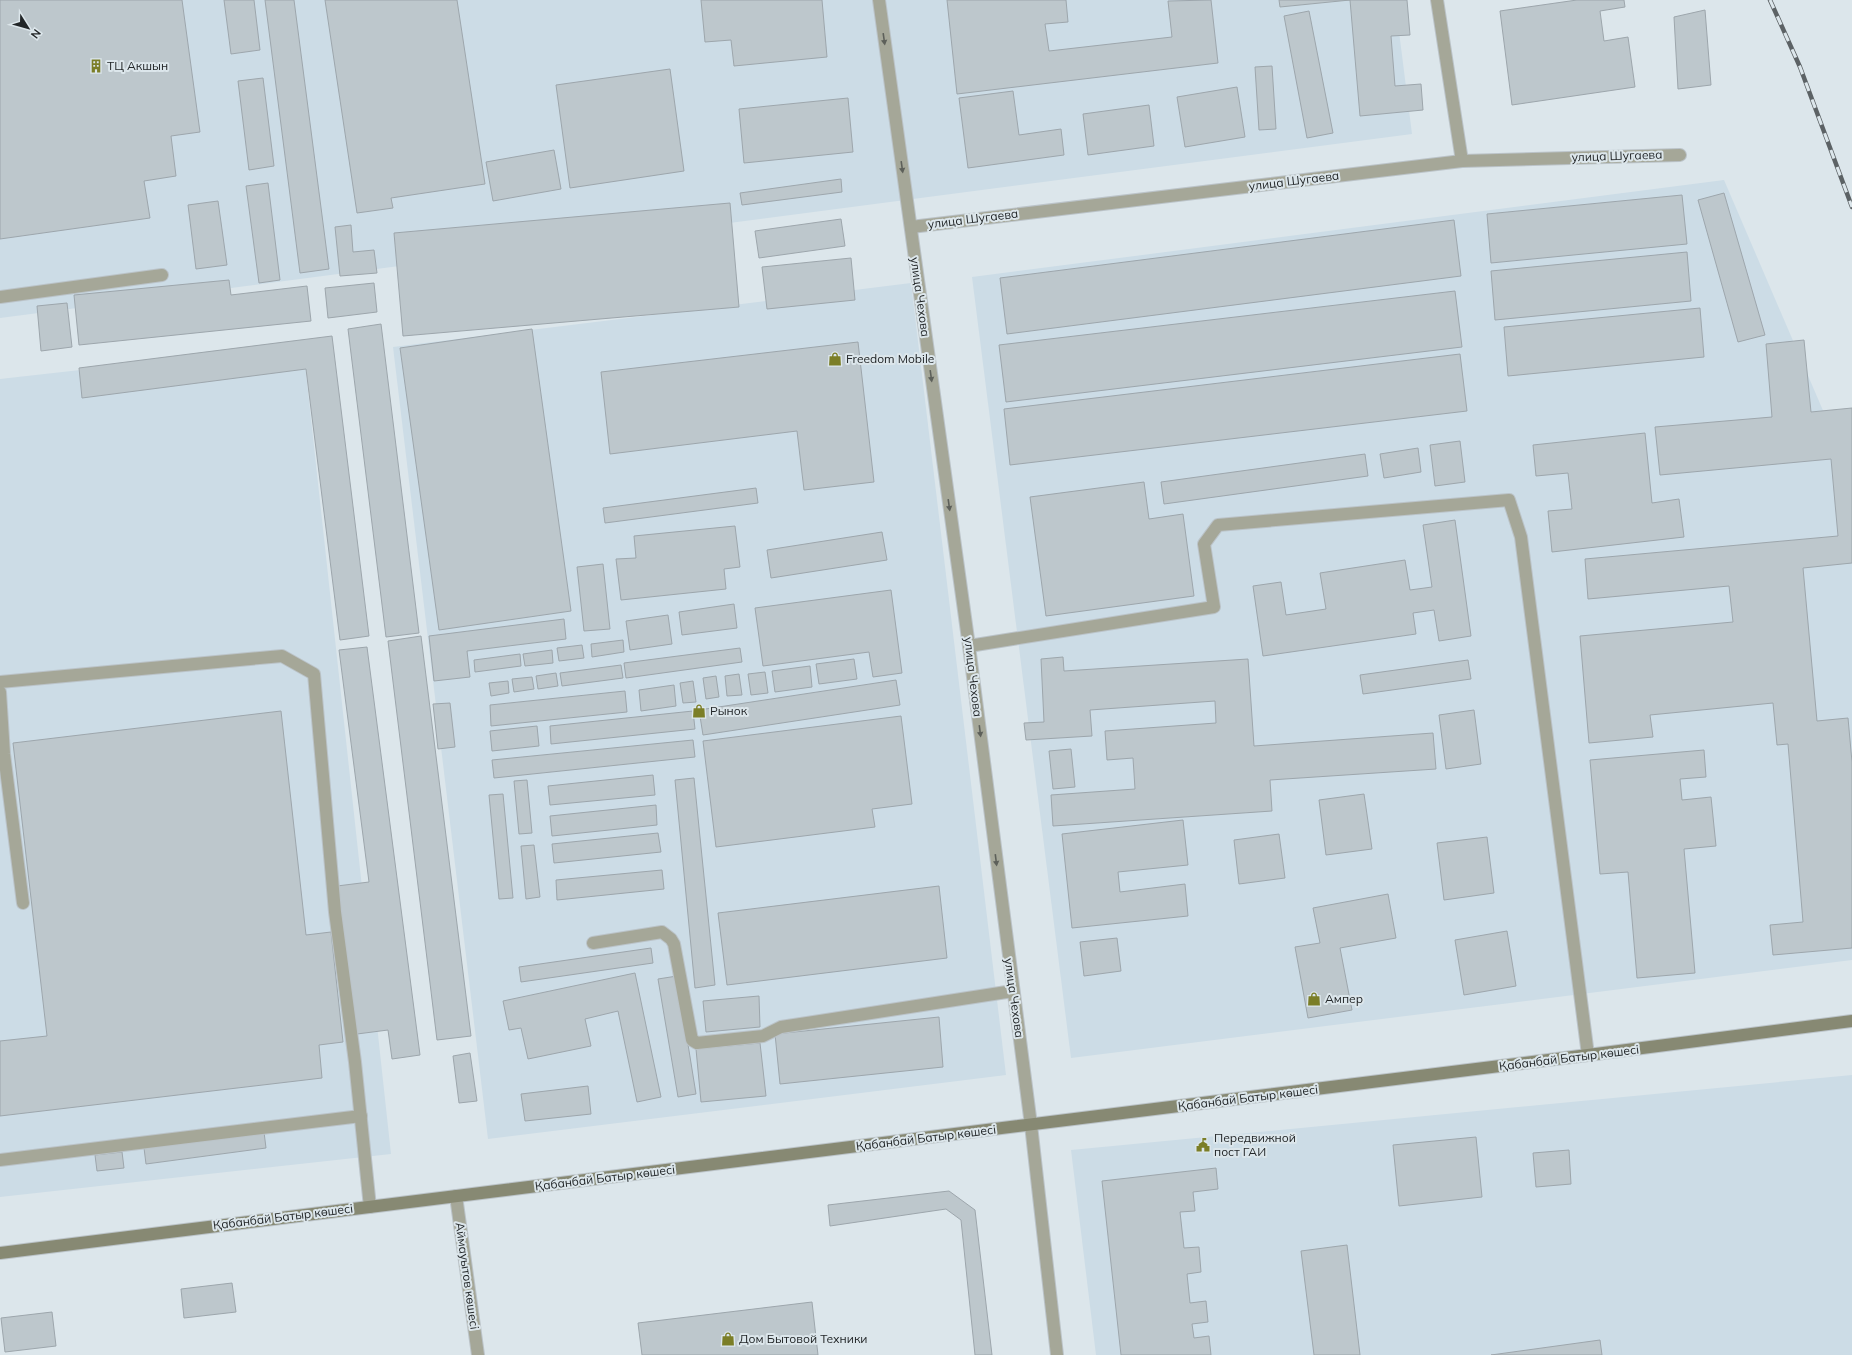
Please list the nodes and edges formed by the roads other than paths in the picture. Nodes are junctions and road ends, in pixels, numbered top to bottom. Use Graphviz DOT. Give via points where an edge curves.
graph roads {
  1 [pos="879,0"];
  2 [pos="1438,0"];
  3 [pos="1680,155"];
  4 [pos="1462,161"];
  5 [pos="911,227"];
  6 [pos="162,275"];
  7 [pos="0,297"];
  8 [pos="969,646"];
  9 [pos="0,682"];
  10 [pos="0,692"];
  11 [pos="23,903"];
  12 [pos="593,943"];
  13 [pos="1013,991"];
  14 [pos="1852,1020"];
  15 [pos="1588,1056"];
  16 [pos="361,1116"];
  17 [pos="1031,1125"];
  18 [pos="0,1160"];
  19 [pos="456,1196"];
  20 [pos="370,1207"];
  21 [pos="0,1253"];
  22 [pos="478,1355"];
  23 [pos="1058,1355"];
  1 -- 5 [label="street, улица Чехова, one-way"];
  2 -- 4 [label="street"];
  3 -- 4 [label="street, улица Шугаева"];
  4 -- 5 [label="street, улица Шугаева"];
  5 -- 8 [label="street, улица Чехова, one-way"];
  6 -- 7 [label="street"];
  8 -- 13 [label="street, улица Чехова, one-way"];
  8 -- 15 [label="street" via="1214,607 1204,544 1218,525 1509,500 1521,537"];
  9 -- 16 [label="street" via="282,656 314,674 335,912"];
  10 -- 11 [label="street" via="4,754"];
  12 -- 13 [label="street" via="662,932 671,939 692,1040 697,1043 763,1036 781,1027"];
  13 -- 17 [label="street, улица Чехова"];
  14 -- 15 [label="main road, Қабанбай Батыр көшесі"];
  15 -- 17 [label="main road, Қабанбай Батыр көшесі"];
  16 -- 18 [label="street"];
  16 -- 20 [label="street"];
  17 -- 19 [label="main road, Қабанбай Батыр көшесі"];
  17 -- 23 [label="street, улица Чехова"];
  19 -- 20 [label="main road, Қабанбай Батыр көшесі"];
  19 -- 22 [label="street, Аймауытов көшесі"];
  20 -- 21 [label="main road, Қабанбай Батыр көшесі"];
}
